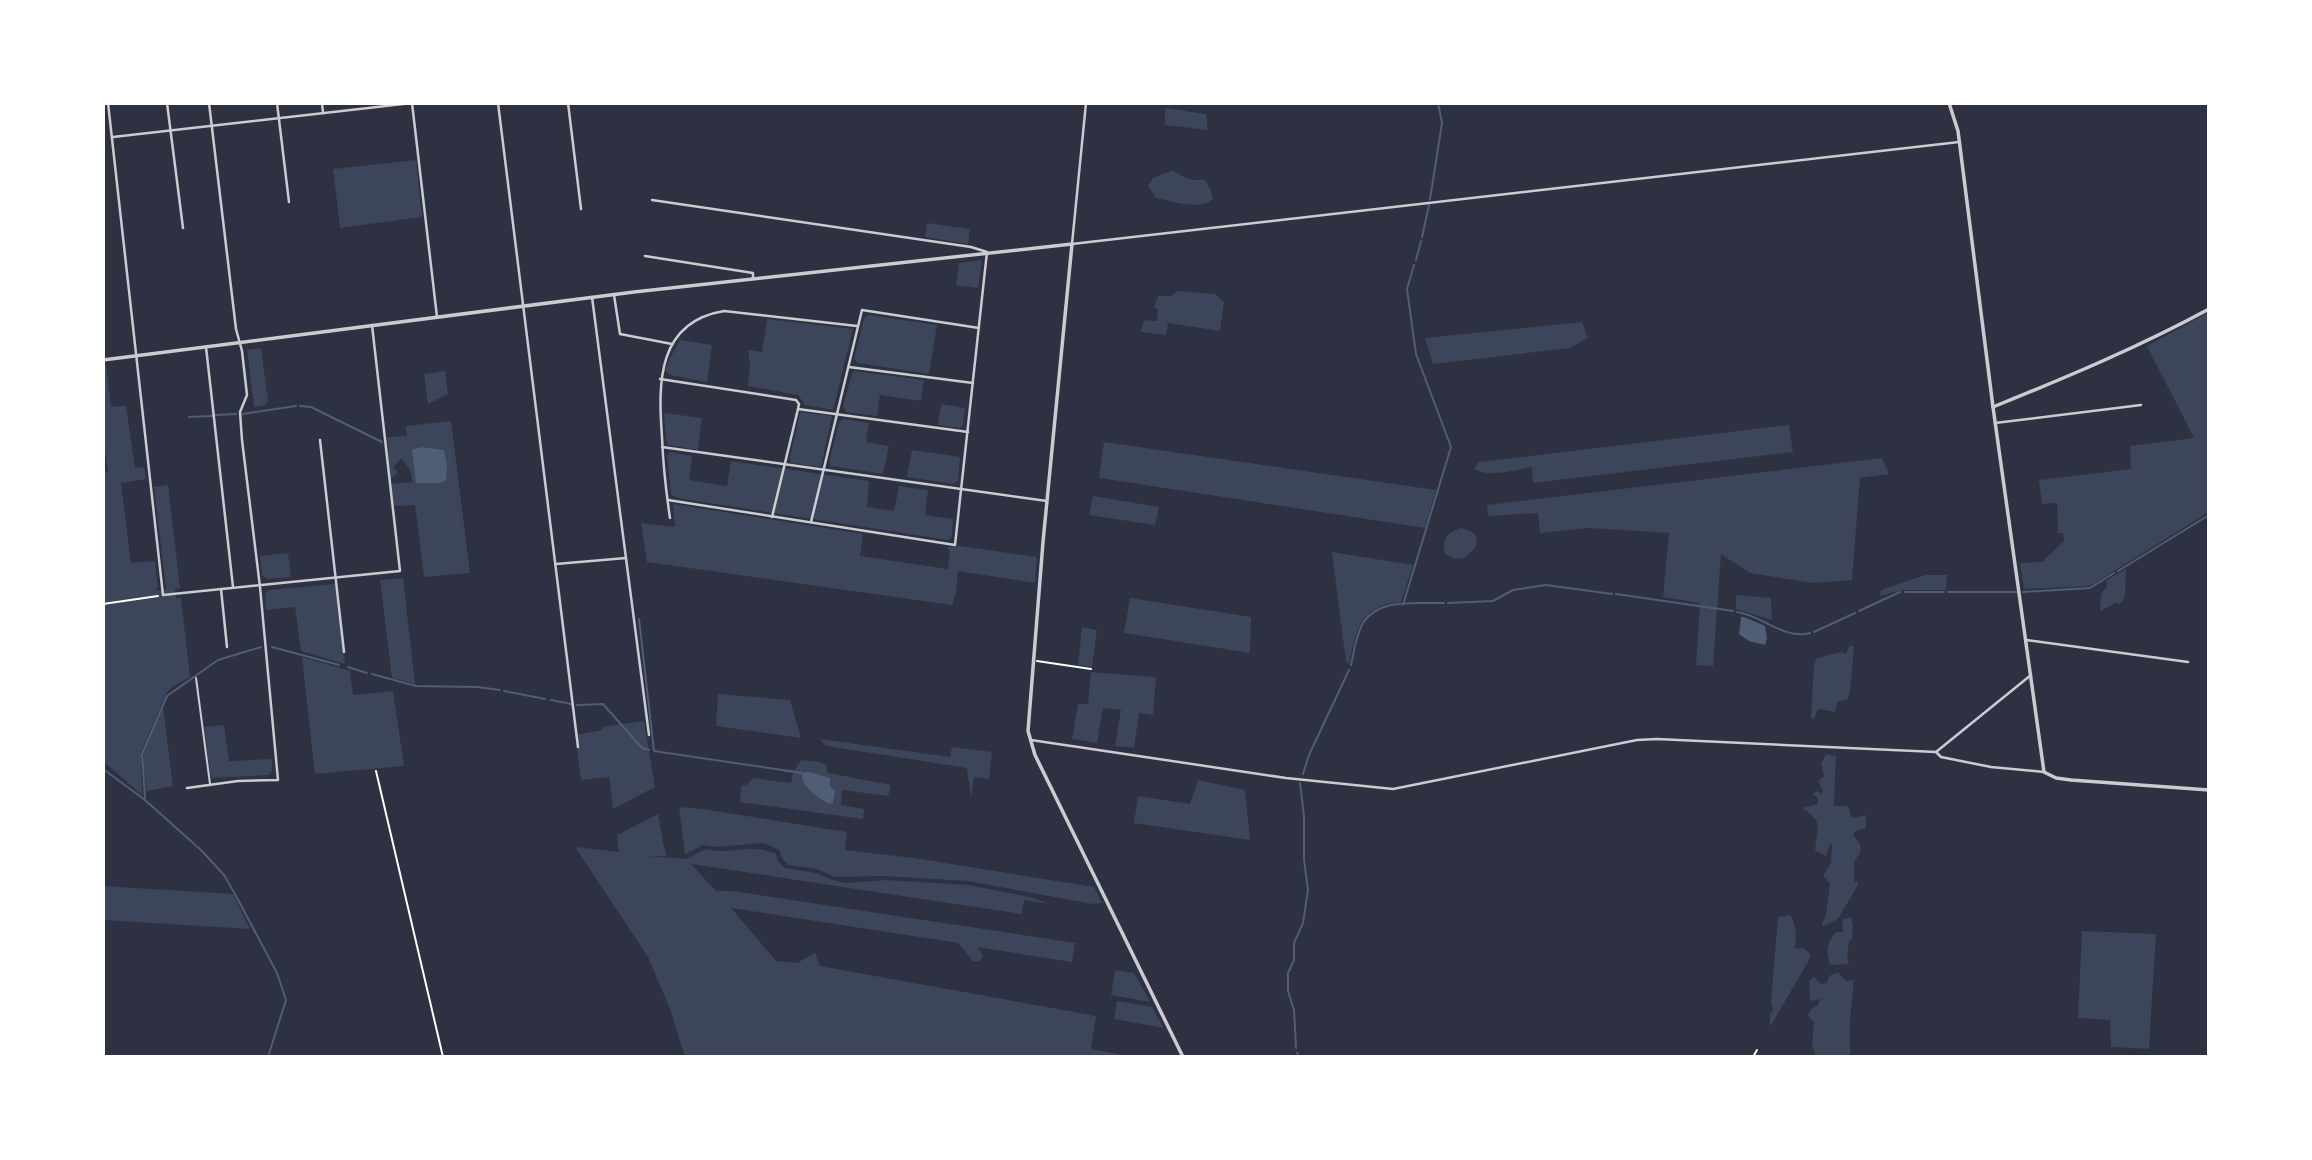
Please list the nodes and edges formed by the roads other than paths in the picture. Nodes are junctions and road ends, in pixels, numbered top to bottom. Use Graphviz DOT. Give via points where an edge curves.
graph roads {
  1 [pos="108,103"];
  2 [pos="167,103"];
  3 [pos="209,103"];
  4 [pos="277,103"];
  5 [pos="322,103"];
  6 [pos="412,103"];
  7 [pos="498,103"];
  8 [pos="568,103"];
  9 [pos="1086,103"];
  10 [pos="1949,103"];
  11 [pos="323,113"];
  12 [pos="279,118"];
  13 [pos="211,125"];
  14 [pos="170,130"];
  15 [pos="113,137"];
  16 [pos="1959,142"];
  17 [pos="652,200"];
  18 [pos="289,202"];
  19 [pos="581,209"];
  20 [pos="183,228"];
  21 [pos="1072,244"];
  22 [pos="987,252"];
  23 [pos="645,257"];
  24 [pos="753,278"];
  25 [pos="614,295"];
  26 [pos="592,298"];
  27 [pos="523,307"];
  28 [pos="2209,309"];
  29 [pos="437,317"];
  30 [pos="372,325"];
  31 [pos="857,327"];
  32 [pos="979,328"];
  33 [pos="241,342"];
  34 [pos="672,344"];
  35 [pos="206,347"];
  36 [pos="136,355"];
  37 [pos="103,360"];
  38 [pos="849,367"];
  39 [pos="660,379"];
  40 [pos="973,383"];
  41 [pos="2141,405"];
  42 [pos="1993,407"];
  43 [pos="798,409"];
  44 [pos="837,414"];
  45 [pos="1995,423"];
  46 [pos="968,432"];
  47 [pos="320,440"];
  48 [pos="662,447"];
  49 [pos="785,465"];
  50 [pos="823,470"];
  51 [pos="961,490"];
  52 [pos="668,500"];
  53 [pos="1047,501"];
  54 [pos="772,517"];
  55 [pos="670,518"];
  56 [pos="811,523"];
  57 [pos="626,558"];
  58 [pos="555,564"];
  59 [pos="335,578"];
  60 [pos="260,587"];
  61 [pos="233,588"];
  62 [pos="221,589"];
  63 [pos="2026,640"];
  64 [pos="227,648"];
  65 [pos="344,652"];
  66 [pos="2188,662"];
  67 [pos="2031,675"];
  68 [pos="196,678"];
  69 [pos="649,735"];
  70 [pos="1030,740"];
  71 [pos="578,747"];
  72 [pos="1936,752"];
  73 [pos="2044,772"];
  74 [pos="210,785"];
  75 [pos="187,788"];
  76 [pos="2209,790"];
  77 [pos="1183,1057"];
  1 -- 15 [label="street"];
  2 -- 14 [label="street"];
  3 -- 13 [label="street"];
  4 -- 12 [label="street"];
  5 -- 11 [label="street"];
  6 -- 11 [label="street"];
  6 -- 29 [label="street"];
  7 -- 27 [label="street"];
  8 -- 19 [label="street"];
  9 -- 21 [label="street"];
  10 -- 16 [label="street"];
  11 -- 12 [label="street"];
  12 -- 13 [label="street"];
  12 -- 18 [label="street"];
  13 -- 14 [label="street"];
  13 -- 33 [label="street"];
  14 -- 15 [label="street"];
  14 -- 20 [label="street"];
  15 -- 36 [label="street"];
  16 -- 21 [label="street"];
  16 -- 42 [label="street"];
  17 -- 22 [label="street"];
  21 -- 22 [label="street"];
  21 -- 53 [label="street"];
  22 -- 24 [label="street"];
  22 -- 32 [label="street"];
  23 -- 24 [label="street" via="752,273"];
  24 -- 25 [label="street"];
  25 -- 26 [label="street"];
  25 -- 34 [label="street" via="620,334"];
  26 -- 27 [label="street"];
  26 -- 57 [label="street"];
  27 -- 29 [label="street"];
  27 -- 58 [label="street"];
  28 -- 42 [label="street" via="2098,365"];
  29 -- 30 [label="street"];
  30 -- 33 [label="street"];
  30 -- 59 [label="street" via="400,571"];
  31 -- 32 [label="street" via="862,310"];
  31 -- 34 [label="street" via="724,311 687,327"];
  31 -- 38 [label="street"];
  32 -- 40 [label="street"];
  33 -- 35 [label="street"];
  33 -- 60 [label="street" via="247,395 240,412 242,440"];
  34 -- 39 [label="street"];
  35 -- 36 [label="street"];
  35 -- 61 [label="street"];
  36 -- 37 [label="street"];
  36 -- 62 [label="street" via="163,595"];
  38 -- 40 [label="street"];
  38 -- 44 [label="street"];
  39 -- 43 [label="street" via="796,400"];
  39 -- 48 [label="street"];
  40 -- 46 [label="street"];
  41 -- 45 [label="street"];
  42 -- 45 [label="street"];
  43 -- 44 [label="street"];
  43 -- 49 [label="street"];
  44 -- 46 [label="street"];
  44 -- 50 [label="street"];
  45 -- 63 [label="street"];
  46 -- 51 [label="street"];
  47 -- 59 [label="street"];
  48 -- 49 [label="street"];
  48 -- 52 [label="street"];
  49 -- 50 [label="street"];
  49 -- 54 [label="street"];
  50 -- 51 [label="street"];
  50 -- 56 [label="street"];
  51 -- 53 [label="street"];
  51 -- 56 [label="street" via="955,545"];
  52 -- 54 [label="street"];
  52 -- 55 [label="street"];
  53 -- 70 [label="street"];
  54 -- 56 [label="street"];
  57 -- 58 [label="street"];
  57 -- 69 [label="street"];
  58 -- 71 [label="street"];
  59 -- 60 [label="street"];
  59 -- 65 [label="street"];
  60 -- 61 [label="street"];
  60 -- 74 [label="street" via="278,780"];
  61 -- 62 [label="street"];
  62 -- 64 [label="street"];
  63 -- 66 [label="street"];
  63 -- 67 [label="street"];
  67 -- 72 [label="street"];
  67 -- 73 [label="street"];
  68 -- 74 [label="lane"];
  70 -- 72 [label="street" via="1393,789 1657,738"];
  70 -- 77 [label="street"];
  72 -- 73 [label="street" via="1941,757 1991,767"];
  73 -- 76 [label="street" via="2071,780"];
  74 -- 75 [label="street"];
}
